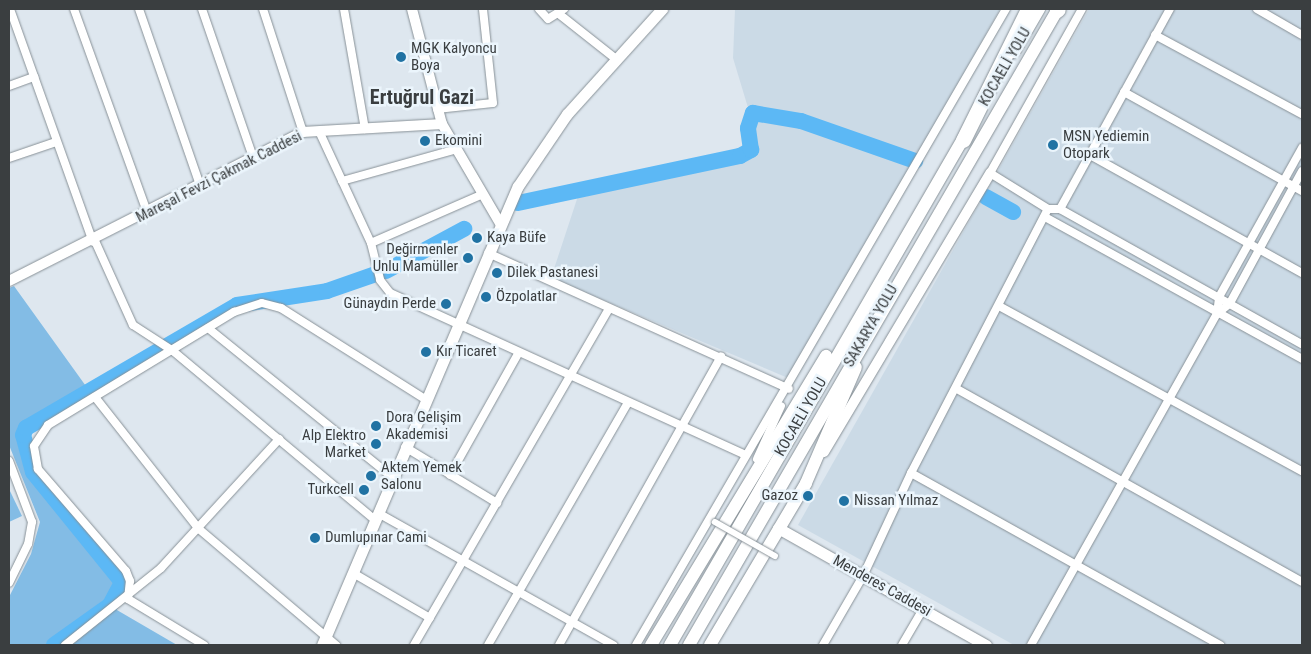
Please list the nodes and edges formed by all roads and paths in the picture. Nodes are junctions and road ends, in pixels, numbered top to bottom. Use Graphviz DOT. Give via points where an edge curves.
graph roads {
  1 [pos="10,9"];
  2 [pos="74,9"];
  3 [pos="138,9"];
  4 [pos="202,9"];
  5 [pos="263,9"];
  6 [pos="344,9"];
  7 [pos="412,9"];
  8 [pos="484,9"];
  9 [pos="539,9"];
  10 [pos="1006,9"];
  11 [pos="1028,9"];
  12 [pos="1039,9"];
  13 [pos="1058,9"];
  14 [pos="1082,9"];
  15 [pos="1170,9"];
  16 [pos="1257,9"];
  17 [pos="657,11"];
  18 [pos="561,12"];
  19 [pos="1156,35"];
  20 [pos="1302,35"];
  21 [pos="616,59"];
  22 [pos="34,77"];
  23 [pos="9,86"];
  24 [pos="1124,92"];
  25 [pos="437,110"];
  26 [pos="1302,114"];
  27 [pos="442,124"];
  28 [pos="365,129"];
  29 [pos="319,131"];
  30 [pos="303,132"];
  31 [pos="962,140"];
  32 [pos="56,142"];
  33 [pos="1302,148"];
  34 [pos="457,149"];
  35 [pos="1090,155"];
  36 [pos="9,158"];
  37 [pos="253,158"];
  38 [pos="1302,171"];
  39 [pos="990,173"];
  40 [pos="342,181"];
  41 [pos="1284,181"];
  42 [pos="200,185"];
  43 [pos="1294,186"];
  44 [pos="1302,191"];
  45 [pos="483,194"];
  46 [pos="1060,209"];
  47 [pos="147,212"];
  48 [pos="1046,213"];
  49 [pos="501,225"];
  50 [pos="903,237"];
  51 [pos="94,241"];
  52 [pos="371,243"];
  53 [pos="1248,244"];
  54 [pos="1260,249"];
  55 [pos="488,253"];
  56 [pos="1302,273"];
  57 [pos="9,281"];
  58 [pos="1219,297"];
  59 [pos="1230,303"];
  60 [pos="999,306"];
  61 [pos="609,308"];
  62 [pos="878,313"];
  63 [pos="1217,314"];
  64 [pos="456,327"];
  65 [pos="208,328"];
  66 [pos="1302,344"];
  67 [pos="173,351"];
  68 [pos="518,354"];
  69 [pos="721,356"];
  70 [pos="1302,359"];
  71 [pos="571,377"];
  72 [pos="790,386"];
  73 [pos="956,389"];
  74 [pos="95,397"];
  75 [pos="425,398"];
  76 [pos="1168,400"];
  77 [pos="628,403"];
  78 [pos="684,429"];
  79 [pos="279,439"];
  80 [pos="405,447"];
  81 [pos="745,454"];
  82 [pos="9,461"];
  83 [pos="1302,471"];
  84 [pos="910,473"];
  85 [pos="450,475"];
  86 [pos="392,477"];
  87 [pos="748,480"];
  88 [pos="1123,482"];
  89 [pos="806,483"];
  90 [pos="497,503"];
  91 [pos="376,517"];
  92 [pos="715,522"];
  93 [pos="778,528"];
  94 [pos="199,529"];
  95 [pos="775,556"];
  96 [pos="463,561"];
  97 [pos="1075,567"];
  98 [pos="353,574"];
  99 [pos="863,576"];
  100 [pos="1302,582"];
  101 [pos="9,583"];
  102 [pos="518,592"];
  103 [pos="128,599"];
  104 [pos="923,609"];
  105 [pos="430,618"];
  106 [pos="572,622"];
  107 [pos="324,642"];
  108 [pos="65,645"];
  109 [pos="204,645"];
  110 [pos="336,645"];
  111 [pos="414,645"];
  112 [pos="488,645"];
  113 [pos="559,645"];
  114 [pos="613,645"];
  115 [pos="636,645"];
  116 [pos="651,645"];
  117 [pos="670,645"];
  118 [pos="689,645"];
  119 [pos="710,645"];
  120 [pos="823,645"];
  121 [pos="902,645"];
  122 [pos="984,645"];
  123 [pos="1031,645"];
  124 [pos="1220,645"];
  1 -- 22 [label="street"];
  2 -- 47 [label="street"];
  3 -- 42 [label="street"];
  4 -- 37 [label="street"];
  5 -- 30 [label="street"];
  6 -- 28 [label="street"];
  7 -- 25 [label="street"];
  8 -- 25 [label="street" via="493,103"];
  9 -- 18 [label="street" via="546,19"];
  10 -- 72 [label="street"];
  11 -- 31 [label="highway"];
  12 -- 31 [label="highway, KOCAELİ YOLU"];
  13 -- 62 [label="highway, SAKARYA YOLU"];
  14 -- 39 [label="street"];
  15 -- 19 [label="street"];
  16 -- 20 [label="street"];
  17 -- 21 [label="main road"];
  18 -- 21 [label="street"];
  19 -- 24 [label="street"];
  19 -- 26 [label="street"];
  21 -- 49 [label="main road" via="539,151"];
  22 -- 23 [label="street"];
  22 -- 32 [label="street"];
  24 -- 35 [label="street"];
  24 -- 41 [label="street"];
  25 -- 27 [label="street"];
  27 -- 28 [label="street, Mareşal Fevzi Çakmak Caddesi"];
  27 -- 34 [label="street"];
  28 -- 29 [label="street, Mareşal Fevzi Çakmak Caddesi"];
  29 -- 30 [label="street, Mareşal Fevzi Çakmak Caddesi"];
  29 -- 40 [label="street"];
  30 -- 37 [label="street, Mareşal Fevzi Çakmak Caddesi"];
  31 -- 50 [label="highway, KOCAELİ YOLU"];
  32 -- 36 [label="street"];
  32 -- 51 [label="street"];
  33 -- 41 [label="street"];
  34 -- 40 [label="street"];
  34 -- 45 [label="street"];
  35 -- 46 [label="street"];
  35 -- 53 [label="street"];
  37 -- 42 [label="street, Mareşal Fevzi Çakmak Caddesi"];
  38 -- 43 [label="street"];
  39 -- 48 [label="street"];
  39 -- 89 [label="street"];
  40 -- 52 [label="street"];
  41 -- 43 [label="street"];
  41 -- 53 [label="street"];
  42 -- 47 [label="street, Mareşal Fevzi Çakmak Caddesi"];
  43 -- 44 [label="street"];
  43 -- 54 [label="street"];
  45 -- 49 [label="street"];
  45 -- 52 [label="street"];
  46 -- 48 [label="street"];
  46 -- 58 [label="street"];
  47 -- 51 [label="street, Mareşal Fevzi Çakmak Caddesi"];
  48 -- 60 [label="street"];
  48 -- 63 [label="street"];
  49 -- 55 [label="main road"];
  50 -- 87 [label="highway"];
  50 -- 117 [label="highway, KOCAELİ YOLU"];
  51 -- 57 [label="street, Mareşal Fevzi Çakmak Caddesi"];
  51 -- 67 [label="street" via="133,325"];
  52 -- 64 [label="street" via="384,287"];
  53 -- 54 [label="street"];
  53 -- 58 [label="street"];
  54 -- 56 [label="street"];
  54 -- 59 [label="street"];
  55 -- 61 [label="street"];
  55 -- 64 [label="main road"];
  58 -- 59 [label="street"];
  58 -- 63 [label="street"];
  59 -- 63 [label="street"];
  59 -- 66 [label="street"];
  60 -- 73 [label="street"];
  60 -- 76 [label="street"];
  61 -- 69 [label="street"];
  61 -- 71 [label="street"];
  62 -- 89 [label="highway"];
  62 -- 118 [label="highway, SAKARYA YOLU"];
  63 -- 70 [label="street"];
  63 -- 76 [label="street"];
  64 -- 68 [label="street"];
  64 -- 75 [label="main road"];
  65 -- 67 [label="street"];
  65 -- 75 [label="street" via="250,305 276,306"];
  65 -- 86 [label="street"];
  67 -- 74 [label="street"];
  67 -- 79 [label="street"];
  68 -- 71 [label="street"];
  68 -- 85 [label="street"];
  69 -- 72 [label="street"];
  69 -- 78 [label="street"];
  71 -- 77 [label="street"];
  71 -- 90 [label="street"];
  72 -- 81 [label="street"];
  72 -- 87 [label="street"];
  73 -- 84 [label="street"];
  73 -- 88 [label="street"];
  74 -- 94 [label="street"];
  74 -- 103 [label="street" via="39,434 34,457 38,469 126,571 130,582"];
  75 -- 80 [label="main road"];
  76 -- 83 [label="street"];
  76 -- 88 [label="street"];
  77 -- 78 [label="street"];
  77 -- 102 [label="street"];
  78 -- 81 [label="street"];
  78 -- 106 [label="street"];
  79 -- 91 [label="street"];
  79 -- 94 [label="street"];
  80 -- 85 [label="street"];
  80 -- 86 [label="main road"];
  81 -- 115 [label="street"];
  82 -- 101 [label="street" via="32,522 28,544"];
  84 -- 97 [label="street"];
  84 -- 99 [label="street"];
  85 -- 90 [label="street"];
  86 -- 91 [label="main road"];
  87 -- 116 [label="highway"];
  88 -- 97 [label="street"];
  88 -- 100 [label="street"];
  89 -- 93 [label="highway"];
  90 -- 96 [label="street"];
  91 -- 96 [label="street"];
  91 -- 98 [label="main road"];
  92 -- 95 [label="street, bridge"];
  93 -- 99 [label="main road, Menderes Caddesi"];
  93 -- 119 [label="highway"];
  94 -- 103 [label="street"];
  94 -- 107 [label="street"];
  96 -- 102 [label="street"];
  96 -- 105 [label="street"];
  97 -- 123 [label="street"];
  97 -- 124 [label="street"];
  98 -- 105 [label="street"];
  98 -- 107 [label="main road"];
  99 -- 104 [label="main road, Menderes Caddesi"];
  99 -- 120 [label="street"];
  102 -- 106 [label="street"];
  102 -- 112 [label="street"];
  103 -- 108 [label="street"];
  103 -- 109 [label="street"];
  104 -- 121 [label="street"];
  104 -- 122 [label="main road, Menderes Caddesi"];
  105 -- 111 [label="street"];
  106 -- 113 [label="street"];
  106 -- 114 [label="street"];
  107 -- 110 [label="street"];
}
